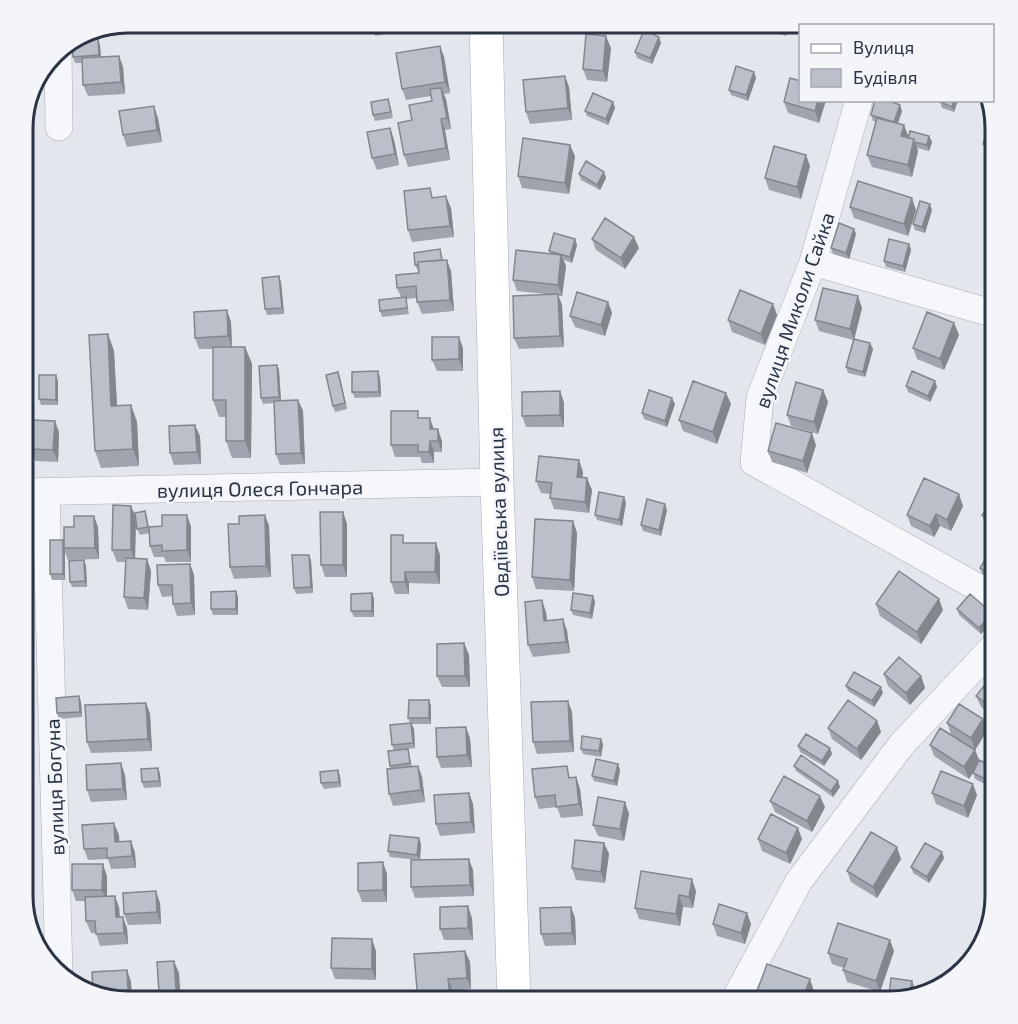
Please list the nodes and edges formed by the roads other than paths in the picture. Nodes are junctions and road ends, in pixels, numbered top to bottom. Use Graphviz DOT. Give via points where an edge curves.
graph roads {
  1 [pos="486,33"];
  2 [pos="58,64"];
  3 [pos="858,102"];
  4 [pos="59,127"];
  5 [pos="813,262"];
  6 [pos="985,311"];
  7 [pos="497,482"];
  8 [pos="34,492"];
  9 [pos="985,591"];
  10 [pos="985,657"];
  11 [pos="58,960"];
  12 [pos="514,991"];
  13 [pos="740,991"];
  1 -- 7 [label="main road, Овдіївська вулиця"];
  2 -- 4 [label="street"];
  3 -- 5 [label="street, вулиця Миколи Сайка"];
  5 -- 6 [label="street"];
  5 -- 9 [label="street, вулиця Миколи Сайка" via="760,398 754,462"];
  7 -- 8 [label="street, вулиця Олеся Гончара"];
  7 -- 12 [label="main road, Овдіївська вулиця"];
  8 -- 11 [label="street, вулиця Богуна"];
  10 -- 13 [label="street" via="902,744 799,881"];
}
